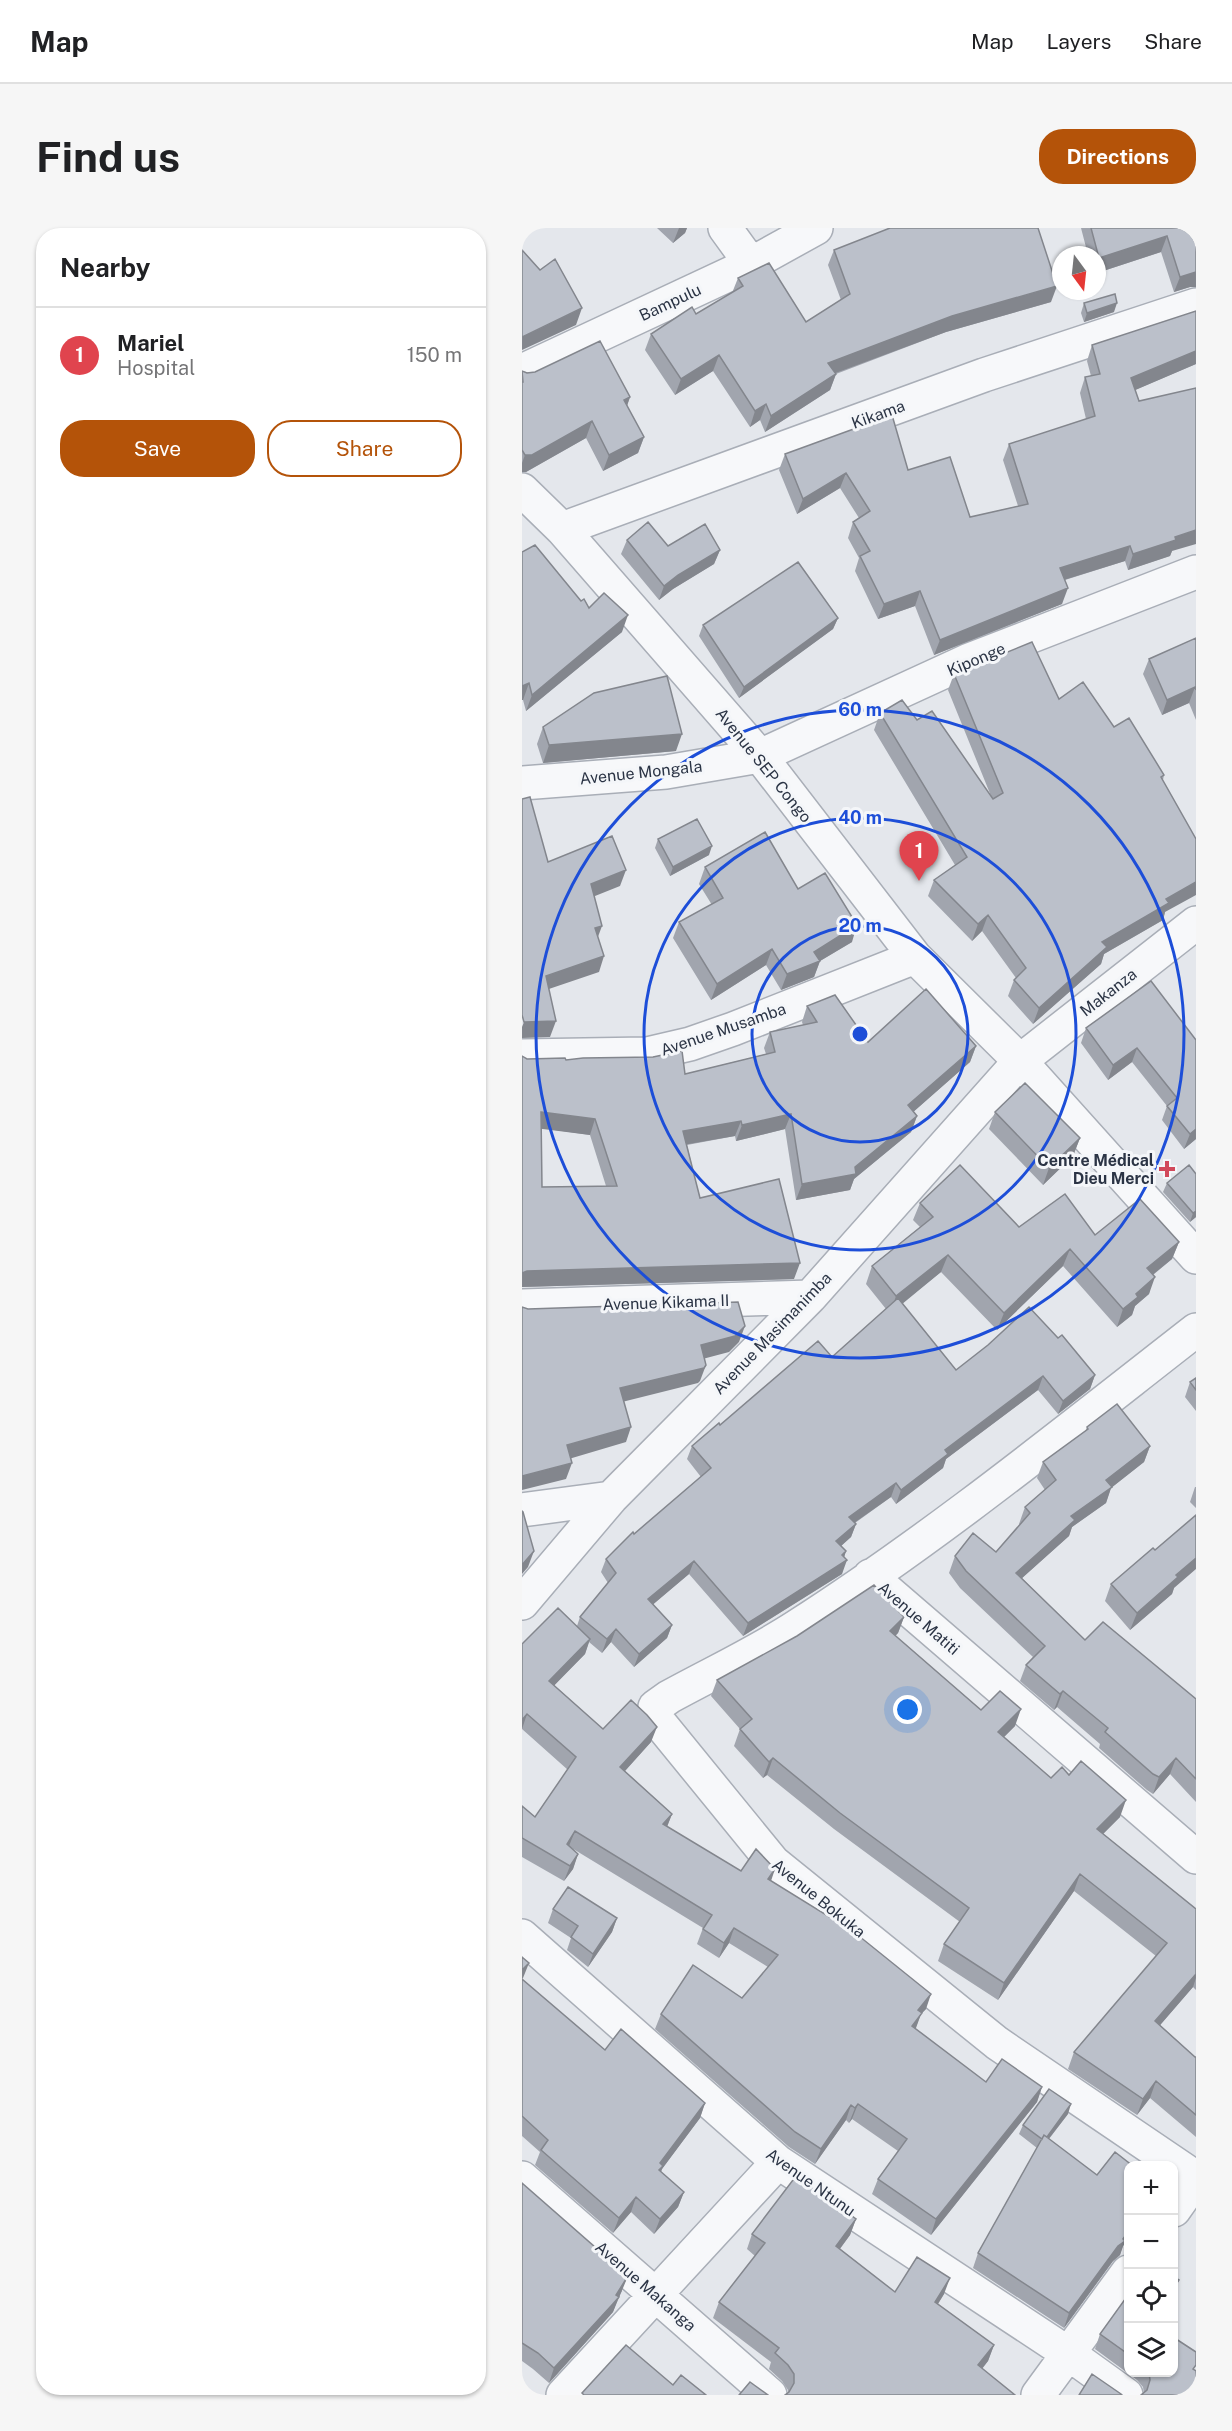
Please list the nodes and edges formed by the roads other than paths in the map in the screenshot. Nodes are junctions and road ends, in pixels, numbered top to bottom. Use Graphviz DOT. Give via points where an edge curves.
graph roads {
  1 [pos="725,228"];
  2 [pos="816,228"];
  3 [pos="751,264"];
  4 [pos="1196,305"];
  5 [pos="522,371"];
  6 [pos="522,490"];
  7 [pos="562,529"];
  8 [pos="1196,572"];
  9 [pos="760,756"];
  10 [pos="522,783"];
  11 [pos="1196,923"];
  12 [pos="915,957"];
  13 [pos="522,1056"];
  14 [pos="1020,1061"];
  15 [pos="1196,1257"];
  16 [pos="810,1297"];
  17 [pos="522,1306"];
  18 [pos="1196,1330"];
  19 [pos="611,1498"];
  20 [pos="522,1510"];
  21 [pos="870,1576"];
  22 [pos="522,1603"];
  23 [pos="1196,1857"];
  24 [pos="522,1936"];
  25 [pos="778,2162"];
  26 [pos="522,2178"];
  27 [pos="1196,2178"];
  28 [pos="1178,2203"];
  29 [pos="1124,2278"];
  30 [pos="656,2295"];
  31 [pos="1069,2354"];
  32 [pos="563,2395"];
  33 [pos="770,2395"];
  34 [pos="1038,2395"];
  35 [pos="1126,2395"];
  1 -- 3 [label="street"];
  2 -- 3 [label="street, Bampulu"];
  3 -- 5 [label="street, Bampulu"];
  4 -- 7 [label="street, Kikama" via="984,375"];
  6 -- 7 [label="street, Avenue SEP Congo"];
  7 -- 9 [label="street, Avenue SEP Congo"];
  8 -- 9 [label="street, Kiponge" via="967,661"];
  9 -- 10 [label="street, Avenue Mongala" via="666,772"];
  9 -- 12 [label="street, Avenue SEP Congo"];
  11 -- 14 [label="street, Makanza"];
  12 -- 13 [label="street, Avenue Musamba" via="690,1044 647,1054"];
  12 -- 14 [label="street, Avenue SEP Congo"];
  14 -- 15 [label="street, Avenue SEP Congo"];
  14 -- 16 [label="street, Avenue Masimanimba"];
  16 -- 17 [label="street, Avenue Kikama II"];
  16 -- 19 [label="street, Avenue Masimanimba"];
  18 -- 21 [label="street, Avenue Matiti" via="979,1499"];
  19 -- 20 [label="street"];
  19 -- 22 [label="street, Avenue Masimanimba"];
  21 -- 23 [label="street, Avenue Matiti"];
  21 -- 27 [label="street, Avenue Bokuka" via="794,1628 669,1697 655,1707 658,1721 773,1862 997,2043"];
  24 -- 25 [label="street, Avenue Ntunu"];
  25 -- 30 [label="street"];
  25 -- 31 [label="street, Avenue Ntunu"];
  26 -- 30 [label="street, Avenue Makanga"];
  27 -- 28 [label="street"];
  29 -- 31 [label="street"];
  30 -- 32 [label="street"];
  30 -- 33 [label="street, Avenue Makanga"];
  31 -- 34 [label="street"];
  31 -- 35 [label="street, Avenue Ntunu"];
}
